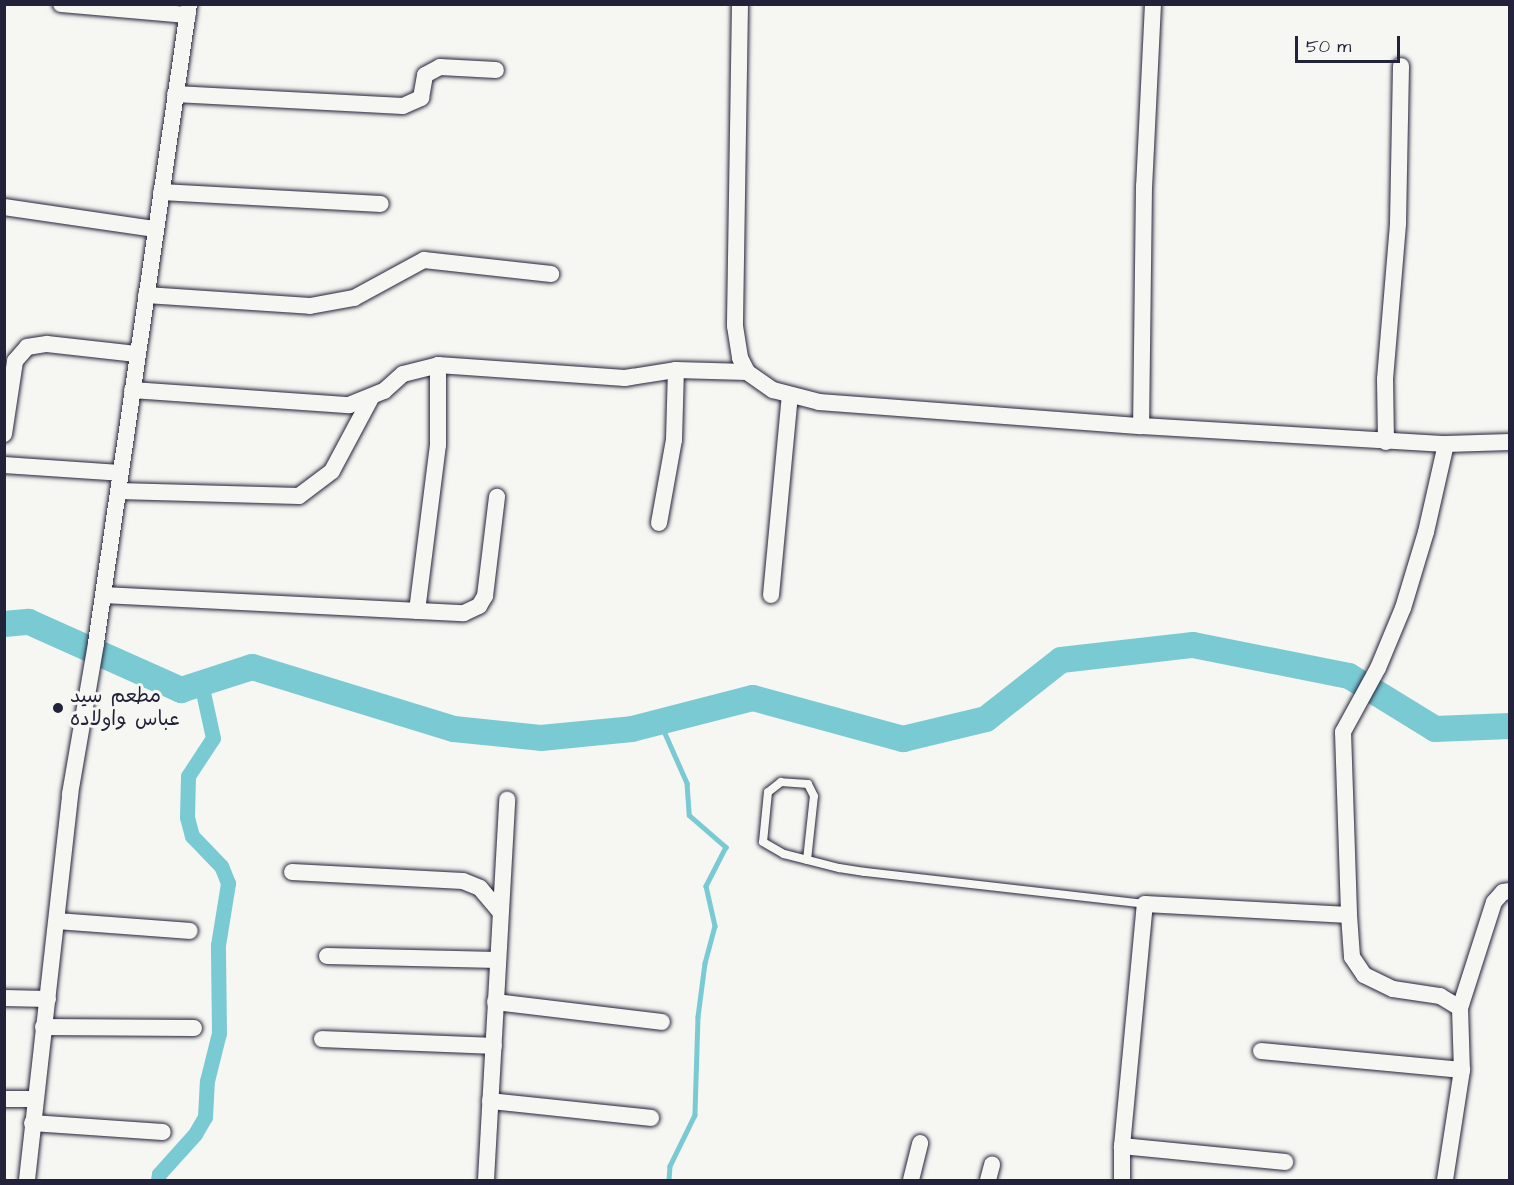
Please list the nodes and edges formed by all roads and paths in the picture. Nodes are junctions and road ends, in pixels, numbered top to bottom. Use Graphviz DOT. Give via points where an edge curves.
graph roads {
  1 [pos="62,4"];
  2 [pos="740,4"];
  3 [pos="1153,4"];
  4 [pos="188,10"];
  5 [pos="1401,66"];
  6 [pos="496,70"];
  7 [pos="176,94"];
  8 [pos="161,192"];
  9 [pos="381,204"];
  10 [pos="4,207"];
  11 [pos="155,229"];
  12 [pos="551,274"];
  13 [pos="146,295"];
  14 [pos="136,354"];
  15 [pos="438,365"];
  16 [pos="676,370"];
  17 [pos="747,372"];
  18 [pos="132,390"];
  19 [pos="790,395"];
  20 [pos="371,398"];
  21 [pos="1141,426"];
  22 [pos="4,434"];
  23 [pos="1386,442"];
  24 [pos="1509,442"];
  25 [pos="1446,444"];
  26 [pos="4,465"];
  27 [pos="120,472"];
  28 [pos="117,491"];
  29 [pos="497,497"];
  30 [pos="659,523"];
  31 [pos="103,595"];
  32 [pos="771,596"];
  33 [pos="417,611"];
  34 [pos="507,800"];
  35 [pos="807,860"];
  36 [pos="292,872"];
  37 [pos="1509,891"];
  38 [pos="1145,904"];
  39 [pos="499,911"];
  40 [pos="1349,915"];
  41 [pos="58,921"];
  42 [pos="190,931"];
  43 [pos="327,956"];
  44 [pos="498,960"];
  45 [pos="4,998"];
  46 [pos="48,999"];
  47 [pos="495,1002"];
  48 [pos="1461,1008"];
  49 [pos="662,1022"];
  50 [pos="43,1027"];
  51 [pos="194,1028"];
  52 [pos="322,1039"];
  53 [pos="494,1046"];
  54 [pos="1261,1051"];
  55 [pos="1462,1070"];
  56 [pos="4,1099"];
  57 [pos="34,1100"];
  58 [pos="490,1101"];
  59 [pos="651,1118"];
  60 [pos="32,1123"];
  61 [pos="163,1132"];
  62 [pos="920,1143"];
  63 [pos="1122,1146"];
  64 [pos="1285,1162"];
  65 [pos="27,1180"];
  66 [pos="486,1180"];
  67 [pos="911,1180"];
  68 [pos="1122,1180"];
  69 [pos="1445,1180"];
  1 -- 4 [label="street"];
  2 -- 17 [label="street" via="735,326 740,358"];
  3 -- 21 [label="street" via="1144,186"];
  4 -- 7 [label="street"];
  5 -- 23 [label="street" via="1398,223 1385,379"];
  6 -- 7 [label="street" via="440,66 425,75 421,98 403,106"];
  7 -- 8 [label="street"];
  8 -- 9 [label="street"];
  8 -- 11 [label="street"];
  10 -- 11 [label="street"];
  11 -- 13 [label="street"];
  12 -- 13 [label="street" via="424,260 354,298 310,306"];
  13 -- 14 [label="street"];
  14 -- 18 [label="street"];
  14 -- 22 [label="street" via="46,344 27,347 15,361"];
  15 -- 16 [label="street" via="625,378"];
  15 -- 20 [label="street" via="403,374"];
  15 -- 33 [label="street" via="438,445"];
  16 -- 17 [label="street"];
  16 -- 30 [label="street" via="674,440"];
  17 -- 19 [label="street" via="758,382"];
  18 -- 20 [label="street" via="349,405"];
  18 -- 27 [label="street"];
  19 -- 21 [label="street" via="819,402"];
  19 -- 32 [label="street"];
  20 -- 28 [label="street" via="332,471 299,496"];
  21 -- 23 [label="street"];
  23 -- 25 [label="street"];
  24 -- 25 [label="street"];
  25 -- 40 [label="street" via="1420,554 1378,668 1343,732"];
  26 -- 27 [label="street"];
  27 -- 28 [label="street"];
  28 -- 31 [label="street"];
  29 -- 33 [label="street" via="485,596 479,606 464,613"];
  31 -- 33 [label="street"];
  31 -- 41 [label="street" via="70,794"];
  34 -- 39 [label="street"];
  35 -- 35 [label="lane" via="768,848 763,842 768,792 781,782 808,783 814,796"];
  35 -- 38 [label="lane" via="932,882"];
  36 -- 39 [label="street" via="463,880 480,888"];
  37 -- 48 [label="street" via="1494,902"];
  38 -- 40 [label="street"];
  38 -- 63 [label="street"];
  39 -- 44 [label="street"];
  40 -- 48 [label="street" via="1352,957 1364,975 1393,989 1440,996"];
  41 -- 42 [label="street"];
  41 -- 46 [label="street"];
  43 -- 44 [label="street"];
  44 -- 47 [label="street"];
  45 -- 46 [label="street"];
  46 -- 50 [label="street"];
  47 -- 49 [label="street"];
  47 -- 53 [label="street"];
  48 -- 55 [label="street"];
  50 -- 51 [label="street"];
  50 -- 57 [label="street"];
  52 -- 53 [label="street"];
  53 -- 58 [label="street"];
  54 -- 55 [label="street"];
  55 -- 69 [label="street"];
  56 -- 57 [label="street"];
  57 -- 60 [label="street"];
  58 -- 59 [label="street"];
  58 -- 66 [label="street"];
  60 -- 61 [label="street"];
  60 -- 65 [label="street"];
  62 -- 67 [label="street"];
  63 -- 64 [label="street"];
  63 -- 68 [label="street"];
}
